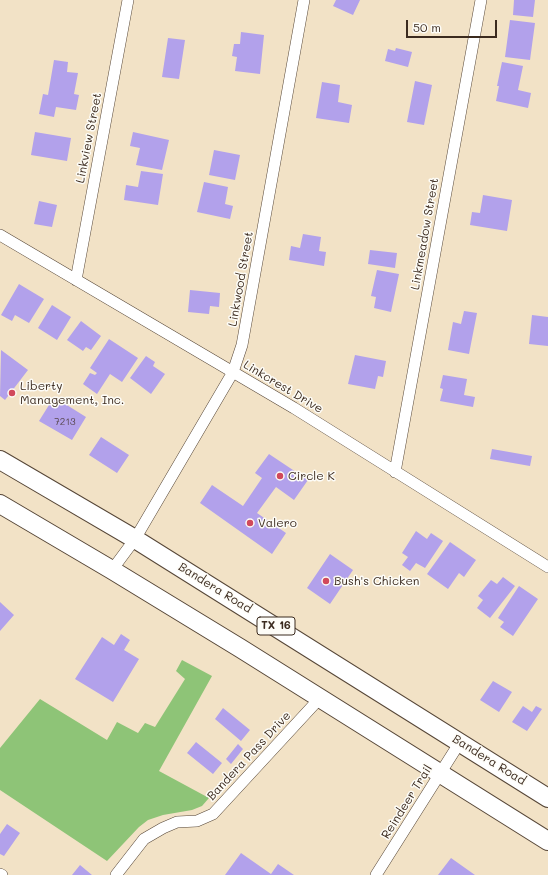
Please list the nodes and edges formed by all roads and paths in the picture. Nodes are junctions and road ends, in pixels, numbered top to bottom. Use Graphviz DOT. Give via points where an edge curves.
graph roads {
  1 [pos="128,0"];
  2 [pos="304,0"];
  3 [pos="481,0"];
  4 [pos="0,235"];
  5 [pos="76,280"];
  6 [pos="233,372"];
  7 [pos="0,460"];
  8 [pos="395,472"];
  9 [pos="0,504"];
  10 [pos="136,539"];
  11 [pos="548,568"];
  12 [pos="112,570"];
  13 [pos="320,698"];
  14 [pos="460,742"];
  15 [pos="440,774"];
  16 [pos="548,798"];
  17 [pos="548,842"];
  18 [pos="116,875"];
  19 [pos="376,875"];
  1 -- 5 [label="street, Linkview Street"];
  2 -- 6 [label="street, Linkwood Street" via="242,345"];
  3 -- 8 [label="street, Linkmeadow Street"];
  4 -- 5 [label="street, Linkcrest Drive"];
  5 -- 6 [label="street, Linkcrest Drive"];
  6 -- 8 [label="street, Linkcrest Drive"];
  6 -- 10 [label="street, Linkwood Street"];
  7 -- 10 [label="main road, Bandera Road / TX 16"];
  8 -- 11 [label="street, Linkcrest Drive"];
  9 -- 12 [label="main road"];
  10 -- 12 [label="street, Linkwood Street"];
  10 -- 14 [label="main road, Bandera Road / TX 16"];
  12 -- 13 [label="main road"];
  13 -- 15 [label="main road"];
  13 -- 18 [label="street, Bandera Pass Drive" via="212,814 196,821 177,822 144,839"];
  14 -- 15 [label="street, Reindeer Trail"];
  14 -- 16 [label="main road, Bandera Road / TX 16"];
  15 -- 17 [label="main road"];
  15 -- 19 [label="street, Reindeer Trail"];
}
